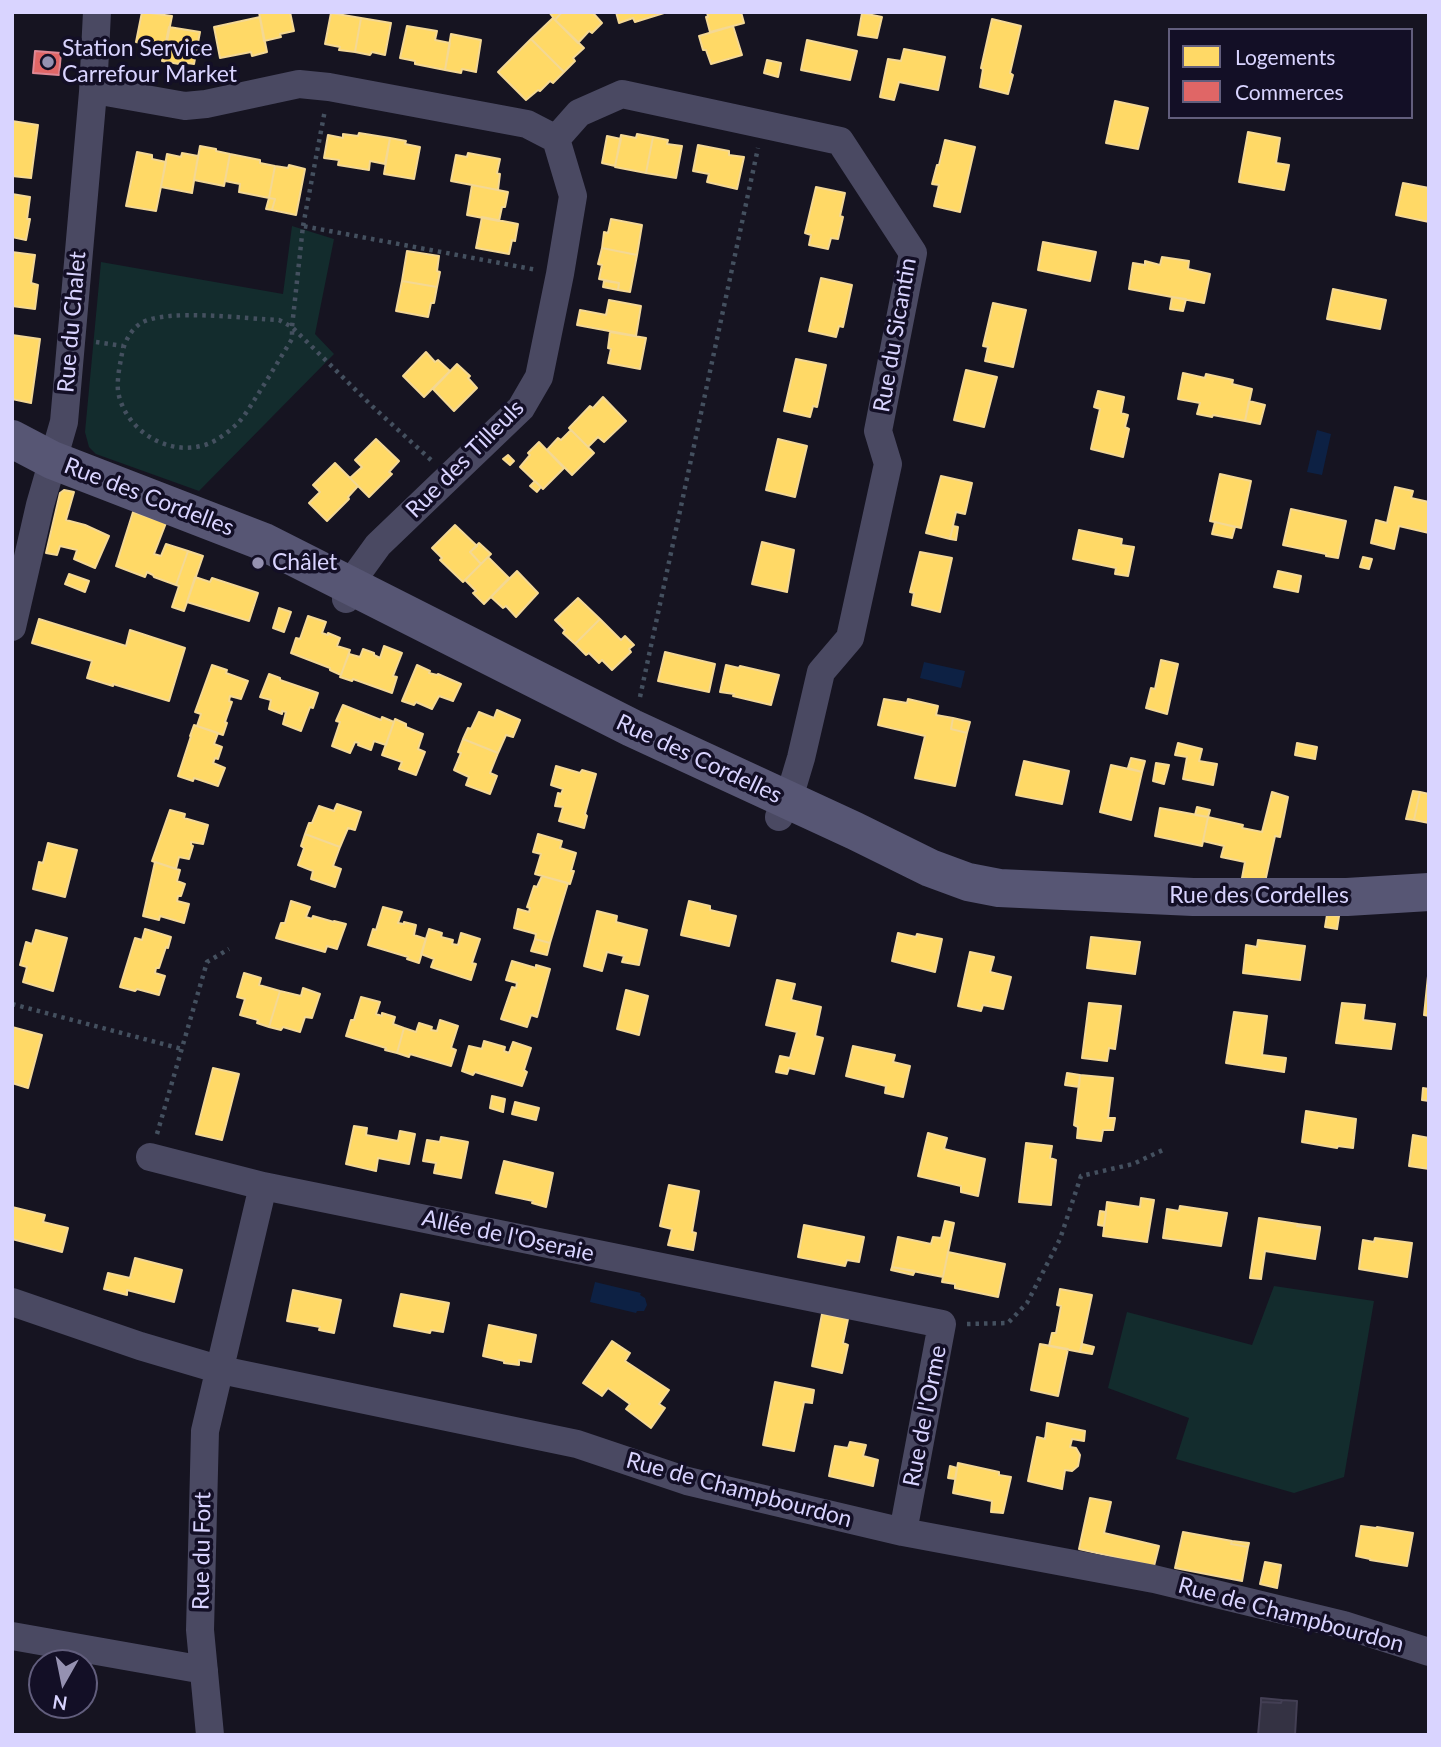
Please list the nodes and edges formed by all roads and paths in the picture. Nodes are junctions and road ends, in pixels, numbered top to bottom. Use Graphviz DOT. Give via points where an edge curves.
graph roads {
  1 [pos="97,12"];
  2 [pos="93,92"];
  3 [pos="327,100"];
  4 [pos="762,125"];
  5 [pos="556,139"];
  6 [pos="303,226"];
  7 [pos="560,274"];
  8 [pos="292,327"];
  9 [pos="86,341"];
  10 [pos="122,346"];
  11 [pos="12,439"];
  12 [pos="52,460"];
  13 [pos="450,477"];
  14 [pos="348,593"];
  15 [pos="12,627"];
  16 [pos="632,728"];
  17 [pos="783,809"];
  18 [pos="1429,892"];
  19 [pos="229,949"];
  20 [pos="12,1004"];
  21 [pos="182,1049"];
  22 [pos="1165,1149"];
  23 [pos="150,1157"];
  24 [pos="263,1186"];
  25 [pos="753,1286"];
  26 [pos="12,1302"];
  27 [pos="942,1324"];
  28 [pos="221,1370"];
  29 [pos="903,1532"];
  30 [pos="12,1636"];
  31 [pos="1429,1652"];
  32 [pos="204,1670"];
  33 [pos="210,1735"];
  1 -- 2 [label="street, Rue du Chalet"];
  2 -- 5 [label="street" via="185,106 299,84 329,86 527,124"];
  2 -- 12 [label="street, Rue du Chalet" via="64,422"];
  3 -- 6 [label="path"];
  4 -- 5 [label="street" via="622,94 579,113"];
  4 -- 16 [label="path"];
  4 -- 17 [label="street, Rue du Sicantin" via="840,142 914,253 878,431 888,464 850,638 821,672 801,758"];
  5 -- 7 [label="street, Rue des Tilleuls" via="573,196"];
  6 -- 7 [label="path"];
  6 -- 8 [label="path"];
  7 -- 13 [label="street, Rue des Tilleuls" via="539,377 521,408"];
  8 -- 10 [label="path" via="279,320 173,315 141,323"];
  8 -- 10 [label="path" via="292,339 240,421 212,442 188,448 164,445 131,420 118,389"];
  8 -- 13 [label="path"];
  9 -- 10 [label="path"];
  11 -- 12 [label="street, Rue des Cordelles"];
  12 -- 14 [label="street, Rue des Cordelles" via="264,542"];
  12 -- 15 [label="street, Rue du Chalet"];
  13 -- 14 [label="street, Rue des Tilleuls" via="378,545"];
  14 -- 16 [label="street, Rue des Cordelles"];
  16 -- 17 [label="street, Rue des Cordelles"];
  17 -- 18 [label="street, Rue des Cordelles" via="855,831 968,882 999,888 1193,897"];
  19 -- 21 [label="path" via="207,962"];
  20 -- 21 [label="path"];
  21 -- 23 [label="path"];
  22 -- 27 [label="path" via="1133,1164 1081,1176 1060,1239 1027,1303 1008,1323"];
  23 -- 24 [label="street, Allée de l'Oseraie"];
  24 -- 25 [label="street, Allée de l'Oseraie"];
  24 -- 28 [label="street"];
  25 -- 27 [label="street, Rue de l'Orme"];
  26 -- 28 [label="street, Rue de Champbourdon"];
  27 -- 29 [label="street, Rue de l'Orme"];
  28 -- 29 [label="street, Rue de Champbourdon" via="578,1444 687,1481"];
  28 -- 32 [label="street, Rue du Fort" via="205,1431"];
  29 -- 31 [label="street, Rue de Champbourdon" via="1154,1579 1344,1625"];
  30 -- 32 [label="street"];
  32 -- 33 [label="street, Rue du Fort"];
}
